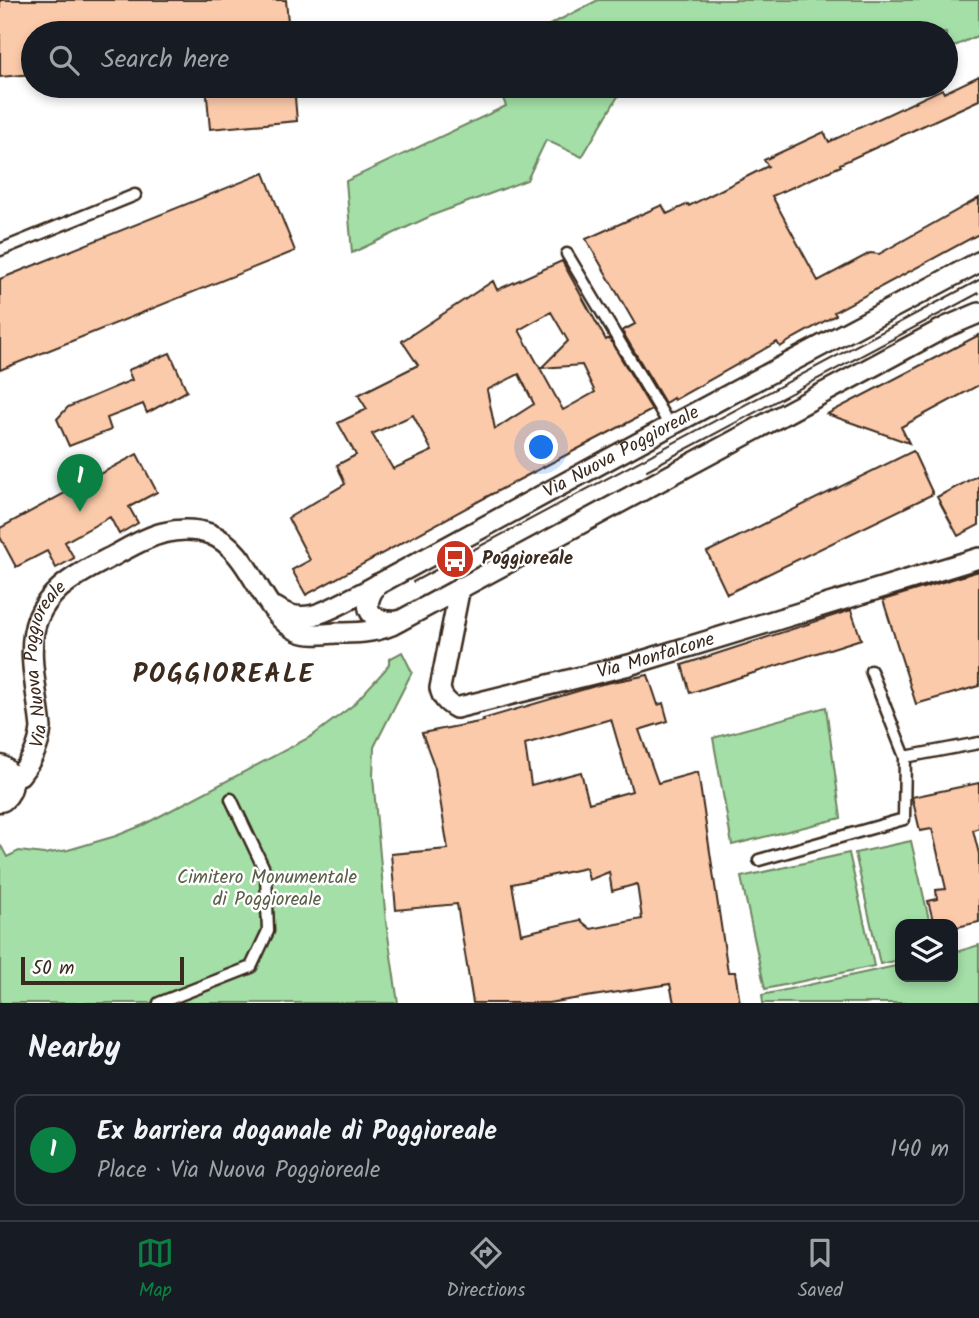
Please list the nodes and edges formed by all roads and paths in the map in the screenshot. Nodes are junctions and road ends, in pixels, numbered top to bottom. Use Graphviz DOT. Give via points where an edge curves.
graph roads {
  1 [pos="135,195"];
  2 [pos="0,249"];
  3 [pos="567,254"];
  4 [pos="979,262"];
  5 [pos="979,313"];
  6 [pos="670,426"];
  7 [pos="979,558"];
  8 [pos="378,584"];
  9 [pos="460,587"];
  10 [pos="264,595"];
  11 [pos="399,621"];
  12 [pos="870,671"];
  13 [pos="979,743"];
  14 [pos="905,757"];
  15 [pos="7,781"];
  16 [pos="231,799"];
  17 [pos="759,860"];
  18 [pos="159,1003"];
  1 -- 2 [label="lane"];
  3 -- 6 [label="lane"];
  4 -- 6 [label="street, Via Nuova Poggioreale"];
  5 -- 9 [label="street, Via Nuova Poggioreale"];
  6 -- 8 [label="street, Via Nuova Poggioreale"];
  7 -- 9 [label="street, Via Monfalcone" via="629,665 456,708 440,688"];
  8 -- 10 [label="street, Via Nuova Poggioreale" via="308,617 284,613"];
  8 -- 11 [label="street" via="371,592 368,610 380,620"];
  9 -- 11 [label="street, Via Nuova Poggioreale"];
  10 -- 11 [label="street, Via Nuova Poggioreale" via="285,622 307,634 368,632"];
  10 -- 15 [label="street, Via Nuova Poggioreale" via="231,548 220,539 192,530 160,533 76,576 46,603 38,618 32,649 40,740 36,751"];
  12 -- 14 [label="lane"];
  13 -- 14 [label="lane"];
  14 -- 17 [label="lane" via="904,819"];
  16 -- 18 [label="lane" via="266,873 268,931 251,967"];
}
